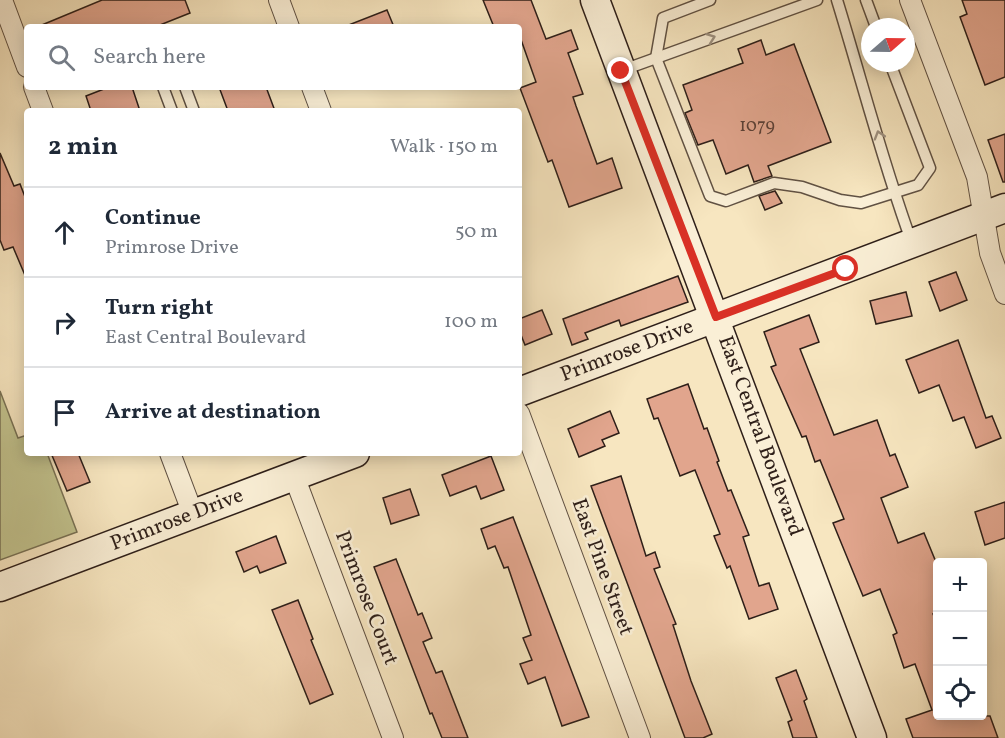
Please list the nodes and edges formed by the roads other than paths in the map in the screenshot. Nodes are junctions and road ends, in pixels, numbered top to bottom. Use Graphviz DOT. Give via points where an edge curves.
graph roads {
  1 [pos="2,0"];
  2 [pos="279,0"];
  3 [pos="595,0"];
  4 [pos="710,0"];
  5 [pos="817,0"];
  6 [pos="837,0"];
  7 [pos="866,0"];
  8 [pos="910,0"];
  9 [pos="873,18"];
  10 [pos="288,24"];
  11 [pos="656,58"];
  12 [pos="24,59"];
  13 [pos="621,71"];
  14 [pos="893,72"];
  15 [pos="35,90"];
  16 [pos="164,90"];
  17 [pos="187,90"];
  18 [pos="313,90"];
  19 [pos="42,108"];
  20 [pos="171,108"];
  21 [pos="193,108"];
  22 [pos="320,108"];
  23 [pos="893,192"];
  24 [pos="994,213"];
  25 [pos="912,244"];
  26 [pos="1005,294"];
  27 [pos="716,317"];
  28 [pos="522,391"];
  29 [pos="522,421"];
  30 [pos="171,456"];
  31 [pos="347,456"];
  32 [pos="294,476"];
  33 [pos="193,514"];
  34 [pos="0,587"];
  35 [pos="393,738"];
  36 [pos="640,738"];
  37 [pos="872,738"];
  1 -- 12 [label="street"];
  2 -- 10 [label="street"];
  3 -- 13 [label="street, East Central Boulevard"];
  4 -- 11 [label="lane" via="663,18"];
  11 -- 5 [label="lane, one-way"];
  23 -- 6 [label="lane, one-way" via="884,150"];
  7 -- 9 [label="lane"];
  8 -- 24 [label="street"];
  11 -- 13 [label="lane"];
  11 -- 23 [label="lane" via="710,196 726,201 774,183 861,203"];
  13 -- 27 [label="street, East Central Boulevard"];
  14 -- 23 [label="lane" via="930,168 918,185"];
  15 -- 19 [label="street"];
  16 -- 20 [label="lane"];
  17 -- 21 [label="lane"];
  18 -- 22 [label="street"];
  23 -- 25 [label="lane"];
  24 -- 25 [label="street, Primrose Drive"];
  24 -- 26 [label="street" via="990,253"];
  25 -- 27 [label="street, Primrose Drive"];
  27 -- 28 [label="street, Primrose Drive"];
  27 -- 37 [label="street, East Central Boulevard"];
  29 -- 36 [label="street, East Pine Street"];
  30 -- 33 [label="street"];
  31 -- 32 [label="street, Primrose Drive"];
  32 -- 33 [label="street, Primrose Drive"];
  32 -- 35 [label="street, Primrose Court"];
  33 -- 34 [label="street, Primrose Drive"];
}
